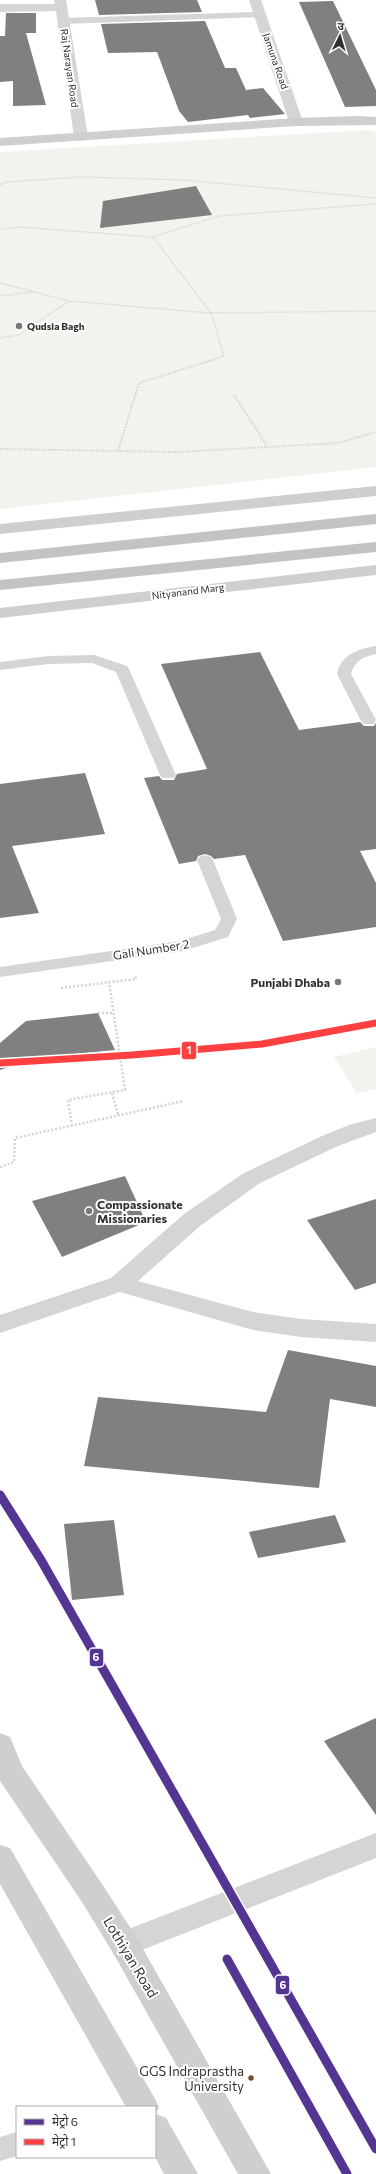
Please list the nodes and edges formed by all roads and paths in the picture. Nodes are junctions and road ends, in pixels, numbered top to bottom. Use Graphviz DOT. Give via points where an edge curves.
graph roads {
  1 [pos="255,0"];
  2 [pos="60,3"];
  3 [pos="0,8"];
  4 [pos="260,15"];
  5 [pos="63,21"];
  6 [pos="376,121"];
  7 [pos="296,122"];
  8 [pos="81,137"];
  9 [pos="0,142"];
  10 [pos="0,185"];
  11 [pos="376,198"];
  12 [pos="376,204"];
  13 [pos="0,228"];
  14 [pos="154,237"];
  15 [pos="0,283"];
  16 [pos="36,292"];
  17 [pos="0,296"];
  18 [pos="69,301"];
  19 [pos="376,311"];
  20 [pos="211,313"];
  21 [pos="0,338"];
  22 [pos="234,395"];
  23 [pos="376,432"];
  24 [pos="267,447"];
  25 [pos="0,449"];
  26 [pos="118,451"];
  27 [pos="376,491"];
  28 [pos="376,519"];
  29 [pos="0,530"];
  30 [pos="376,547"];
  31 [pos="0,558"];
  32 [pos="376,570"];
  33 [pos="0,585"];
  34 [pos="0,613"];
  35 [pos="376,650"];
  36 [pos="0,666"];
  37 [pos="369,721"];
  38 [pos="168,775"];
  39 [pos="205,860"];
  40 [pos="134,969"];
  41 [pos="0,972"];
  42 [pos="109,982"];
  43 [pos="56,988"];
  44 [pos="98,1013"];
  45 [pos="113,1013"];
  46 [pos="112,1093"];
  47 [pos="184,1101"];
  48 [pos="118,1115"];
  49 [pos="376,1125"];
  50 [pos="72,1126"];
  51 [pos="0,1167"];
  52 [pos="119,1284"];
  53 [pos="0,1324"];
  54 [pos="376,1333"];
  55 [pos="0,1745"];
  56 [pos="376,1845"];
  57 [pos="0,1857"];
  58 [pos="124,1944"];
  59 [pos="142,2106"];
  60 [pos="156,2130"];
  61 [pos="16,2144"];
  62 [pos="0,2148"];
  63 [pos="182,2174"];
  64 [pos="255,2174"];
  1 -- 4 [label="street, Jamuna Road"];
  2 -- 3 [label="street"];
  2 -- 5 [label="street, Raj Narayan Road"];
  4 -- 5 [label="lane"];
  4 -- 7 [label="street, Jamuna Road"];
  5 -- 8 [label="street, Raj Narayan Road"];
  6 -- 7 [label="main road"];
  7 -- 8 [label="main road"];
  8 -- 9 [label="main road"];
  10 -- 11 [label="path" via="29,180 105,177 185,180"];
  12 -- 14 [label="path" via="219,216"];
  13 -- 14 [label="path" via="19,227"];
  14 -- 20 [label="path"];
  15 -- 16 [label="path"];
  16 -- 17 [label="path"];
  16 -- 18 [label="path"];
  18 -- 20 [label="path"];
  18 -- 21 [label="path" via="19,335"];
  19 -- 20 [label="path"];
  20 -- 26 [label="path" via="224,356 140,383"];
  22 -- 24 [label="path"];
  23 -- 24 [label="path" via="338,443"];
  24 -- 26 [label="path" via="179,452"];
  25 -- 26 [label="path"];
  27 -- 29 [label="main road"];
  28 -- 31 [label="highway"];
  30 -- 33 [label="highway"];
  32 -- 34 [label="main road, Nityanand Marg"];
  35 -- 37 [label="lane" via="360,654 345,666 344,674"];
  36 -- 38 [label="lane" via="48,660 94,660 122,669"];
  39 -- 41 [label="lane, Gali Number 2" via="229,919 222,933 182,946"];
  40 -- 42 [label="path" via="136,980"];
  42 -- 43 [label="path"];
  42 -- 45 [label="path"];
  44 -- 45 [label="path"];
  45 -- 46 [label="path" via="125,1090"];
  46 -- 48 [label="path"];
  46 -- 50 [label="path" via="68,1100"];
  47 -- 48 [label="path"];
  48 -- 50 [label="path"];
  49 -- 52 [label="street" via="330,1141 252,1178 192,1220"];
  50 -- 51 [label="path" via="16,1138 14,1162"];
  52 -- 53 [label="street"];
  52 -- 54 [label="street" via="253,1322"];
  55 -- 58 [label="main road, Lothiyan Road" via="9,1771"];
  56 -- 58 [label="street"];
  57 -- 59 [label="main road"];
  58 -- 64 [label="main road, Lothiyan Road"];
  60 -- 63 [label="main road"];
  61 -- 62 [label="lane"];
}
